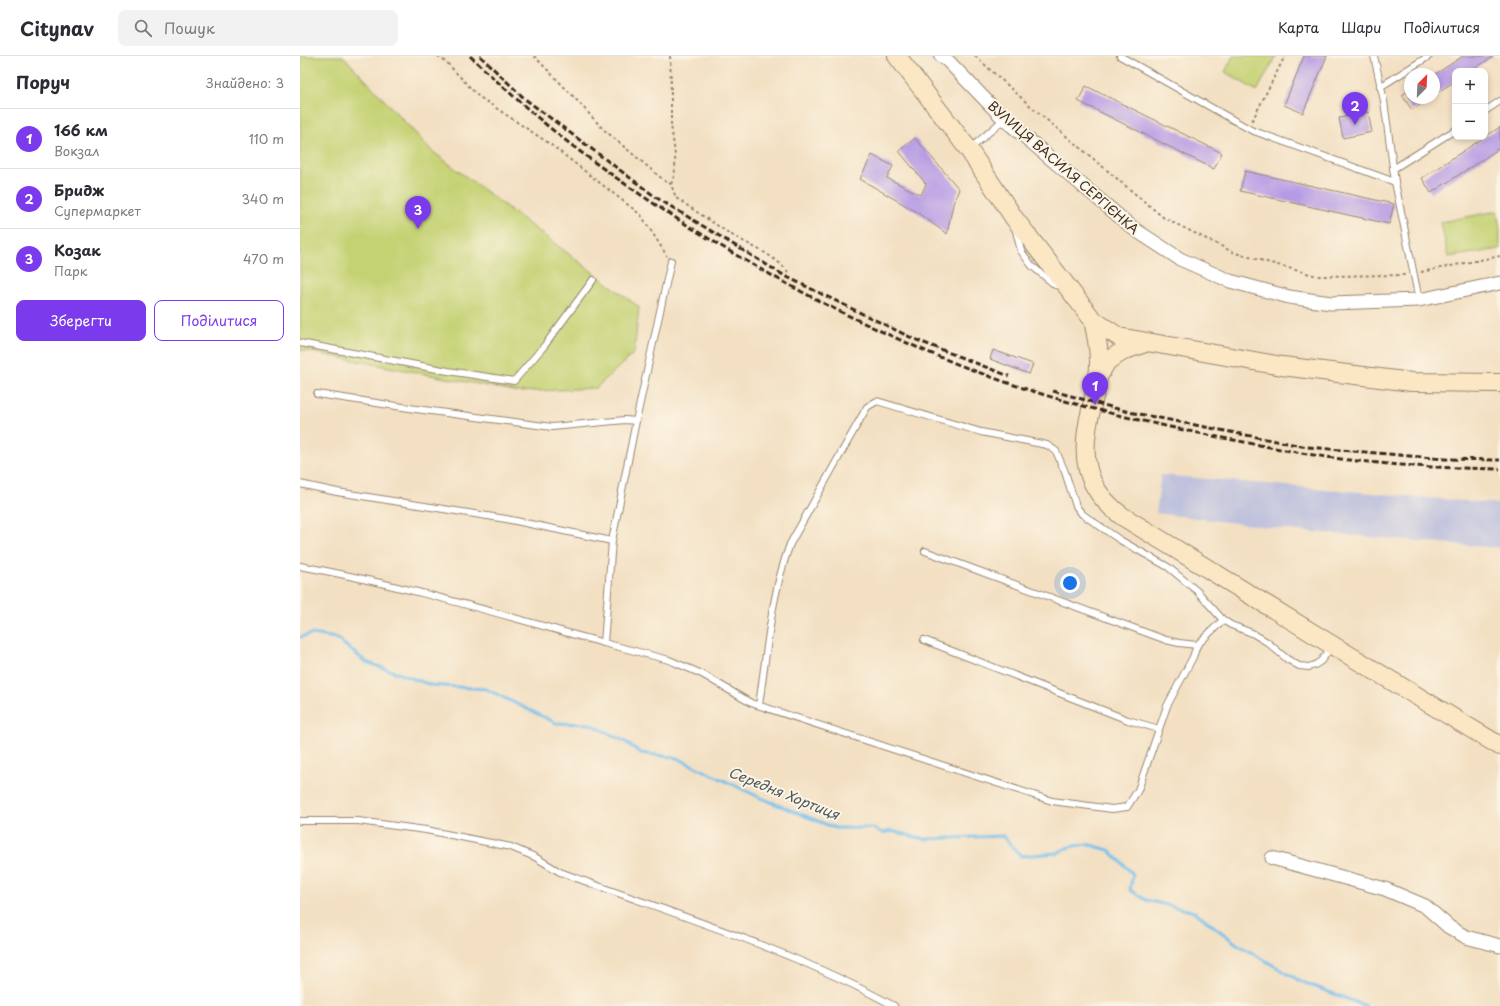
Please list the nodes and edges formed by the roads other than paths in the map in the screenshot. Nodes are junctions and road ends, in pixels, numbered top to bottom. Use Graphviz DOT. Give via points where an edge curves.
graph roads {
  1 [pos="897,56"];
  2 [pos="941,56"];
  3 [pos="1120,56"];
  4 [pos="1374,56"];
  5 [pos="1429,56"];
  6 [pos="1380,87"];
  7 [pos="1500,101"];
  8 [pos="1488,109"];
  9 [pos="1004,119"];
  10 [pos="1452,132"];
  11 [pos="969,150"];
  12 [pos="1393,169"];
  13 [pos="1394,182"];
  14 [pos="671,261"];
  15 [pos="593,280"];
  16 [pos="1500,283"];
  17 [pos="1419,300"];
  18 [pos="1093,320"];
  19 [pos="300,343"];
  20 [pos="1145,343"];
  21 [pos="1098,377"];
  22 [pos="1500,383"];
  23 [pos="317,394"];
  24 [pos="636,421"];
  25 [pos="300,484"];
  26 [pos="612,541"];
  27 [pos="925,551"];
  28 [pos="300,566"];
  29 [pos="1223,620"];
  30 [pos="924,640"];
  31 [pos="604,643"];
  32 [pos="1197,645"];
  33 [pos="1332,645"];
  34 [pos="759,705"];
  35 [pos="1159,729"];
  36 [pos="1500,746"];
  37 [pos="300,821"];
  38 [pos="1272,858"];
  39 [pos="1500,946"];
  40 [pos="894,1006"];
  1 -- 11 [label="main road"];
  2 -- 9 [label="street, ВУЛИЦЯ ВАСИЛЯ СЕРГІЄНКА"];
  3 -- 13 [label="lane" via="1249,128"];
  4 -- 6 [label="lane"];
  5 -- 6 [label="lane"];
  6 -- 12 [label="lane"];
  7 -- 8 [label="lane"];
  9 -- 11 [label="lane"];
  9 -- 17 [label="street, ВУЛИЦЯ ВАСИЛЯ СЕРГІЄНКА" via="1134,229 1180,259 1230,281 1289,297 1331,304"];
  10 -- 12 [label="lane"];
  11 -- 18 [label="main road" via="1014,218"];
  12 -- 13 [label="lane"];
  13 -- 17 [label="lane"];
  14 -- 24 [label="lane"];
  15 -- 19 [label="lane" via="545,345 514,381"];
  16 -- 17 [label="street, ВУЛИЦЯ ВАСИЛЯ СЕРГІЄНКА"];
  18 -- 20 [label="main road" via="1119,337"];
  18 -- 21 [label="main road" via="1099,346"];
  20 -- 21 [label="main road" via="1125,350 1107,361"];
  20 -- 22 [label="main road" via="1282,366 1412,382"];
  21 -- 33 [label="main road" via="1088,421 1085,457 1091,481 1102,498 1122,516"];
  23 -- 24 [label="lane" via="552,427"];
  24 -- 26 [label="lane"];
  25 -- 26 [label="lane" via="344,494 506,519"];
  26 -- 31 [label="lane"];
  27 -- 32 [label="lane" via="1166,640"];
  28 -- 31 [label="lane" via="374,582"];
  29 -- 32 [label="lane"];
  29 -- 33 [label="lane" via="1267,642 1299,666 1315,665"];
  29 -- 34 [label="lane" via="1197,591 1168,567 1120,540 1082,514 1076,506 1056,451 1047,445 981,432 876,401 867,407 790,544 775,600"];
  30 -- 35 [label="lane" via="1128,720"];
  31 -- 34 [label="lane" via="669,660 702,674"];
  32 -- 35 [label="lane" via="1188,669 1167,706"];
  33 -- 36 [label="main road"];
  34 -- 35 [label="lane" via="1052,801 1112,809 1127,807 1138,790"];
  37 -- 40 [label="lane" via="358,821 426,830 511,847 560,872 781,953"];
  38 -- 39 [label="street" via="1384,889 1425,906 1449,927 1466,937"];
}
